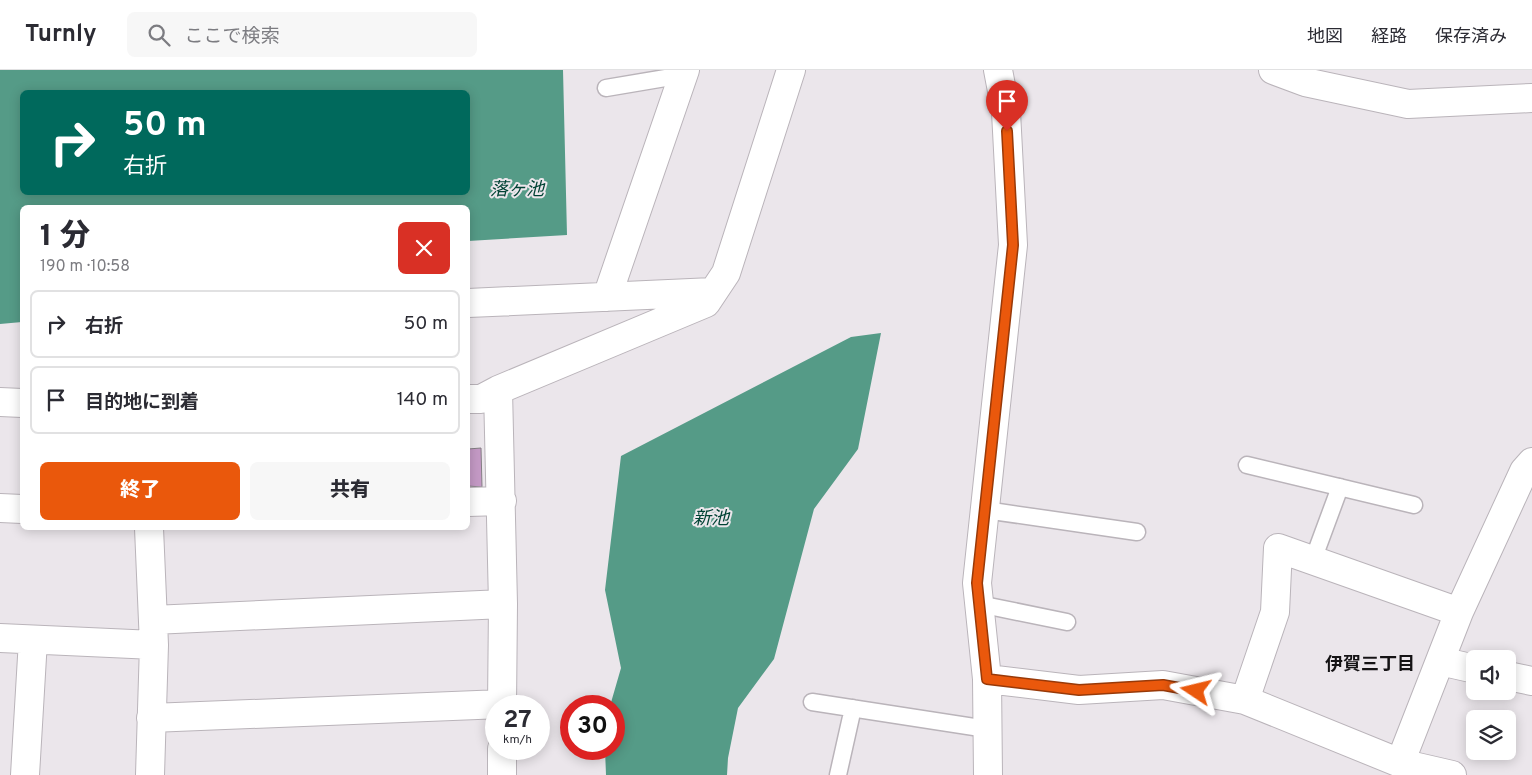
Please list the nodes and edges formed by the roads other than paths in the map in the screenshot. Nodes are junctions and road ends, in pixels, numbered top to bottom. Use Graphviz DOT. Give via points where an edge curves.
graph roads {
  1 [pos="791,70"];
  2 [pos="998,70"];
  3 [pos="1273,70"];
  4 [pos="684,73"];
  5 [pos="606,88"];
  6 [pos="1532,98"];
  7 [pos="713,292"];
  8 [pos="607,297"];
  9 [pos="470,304"];
  10 [pos="498,390"];
  11 [pos="470,400"];
  12 [pos="0,402"];
  13 [pos="20,403"];
  14 [pos="1532,462"];
  15 [pos="1247,465"];
  16 [pos="1340,487"];
  17 [pos="502,501"];
  18 [pos="470,502"];
  19 [pos="1414,505"];
  20 [pos="0,508"];
  21 [pos="20,509"];
  22 [pos="985,510"];
  23 [pos="149,530"];
  24 [pos="1137,532"];
  25 [pos="1313,560"];
  26 [pos="503,604"];
  27 [pos="979,604"];
  28 [pos="1459,612"];
  29 [pos="1067,622"];
  30 [pos="153,632"];
  31 [pos="0,638"];
  32 [pos="33,640"];
  33 [pos="1440,661"];
  34 [pos="1466,667"];
  35 [pos="1516,678"];
  36 [pos="987,679"];
  37 [pos="1532,681"];
  38 [pos="502,695"];
  39 [pos="1245,700"];
  40 [pos="812,702"];
  41 [pos="485,706"];
  42 [pos="854,708"];
  43 [pos="151,718"];
  44 [pos="987,729"];
  45 [pos="502,760"];
  46 [pos="1400,763"];
  47 [pos="25,775"];
  48 [pos="150,775"];
  49 [pos="502,775"];
  50 [pos="838,775"];
  51 [pos="988,775"];
  52 [pos="1452,775"];
  1 -- 7 [label="street" via="726,273"];
  2 -- 22 [label="street" via="1006,112 1013,245"];
  3 -- 6 [label="street" via="1305,82 1408,104"];
  4 -- 5 [label="lane"];
  4 -- 8 [label="street"];
  7 -- 8 [label="street"];
  7 -- 10 [label="street" via="706,303"];
  8 -- 9 [label="street"];
  10 -- 11 [label="street" via="481,399"];
  10 -- 17 [label="street"];
  12 -- 13 [label="street"];
  14 -- 28 [label="street" via="1524,472"];
  15 -- 16 [label="lane"];
  16 -- 19 [label="lane"];
  16 -- 25 [label="lane"];
  17 -- 18 [label="street"];
  17 -- 26 [label="street"];
  20 -- 21 [label="street"];
  22 -- 24 [label="lane"];
  22 -- 27 [label="street" via="977,583"];
  23 -- 30 [label="street"];
  25 -- 28 [label="street"];
  25 -- 39 [label="street" via="1278,548 1275,612"];
  26 -- 30 [label="street"];
  26 -- 38 [label="street"];
  27 -- 29 [label="lane"];
  27 -- 36 [label="street"];
  28 -- 33 [label="street"];
  30 -- 32 [label="street"];
  30 -- 43 [label="street"];
  31 -- 32 [label="street"];
  32 -- 47 [label="street"];
  33 -- 34 [label="street"];
  33 -- 46 [label="street"];
  35 -- 37 [label="street"];
  36 -- 39 [label="street" via="1079,690 1163,685"];
  36 -- 44 [label="street"];
  39 -- 46 [label="street"];
  40 -- 42 [label="lane"];
  41 -- 43 [label="street"];
  42 -- 44 [label="lane"];
  42 -- 50 [label="lane"];
  43 -- 48 [label="street"];
  44 -- 51 [label="street"];
  45 -- 49 [label="street"];
  46 -- 52 [label="street"];
}
